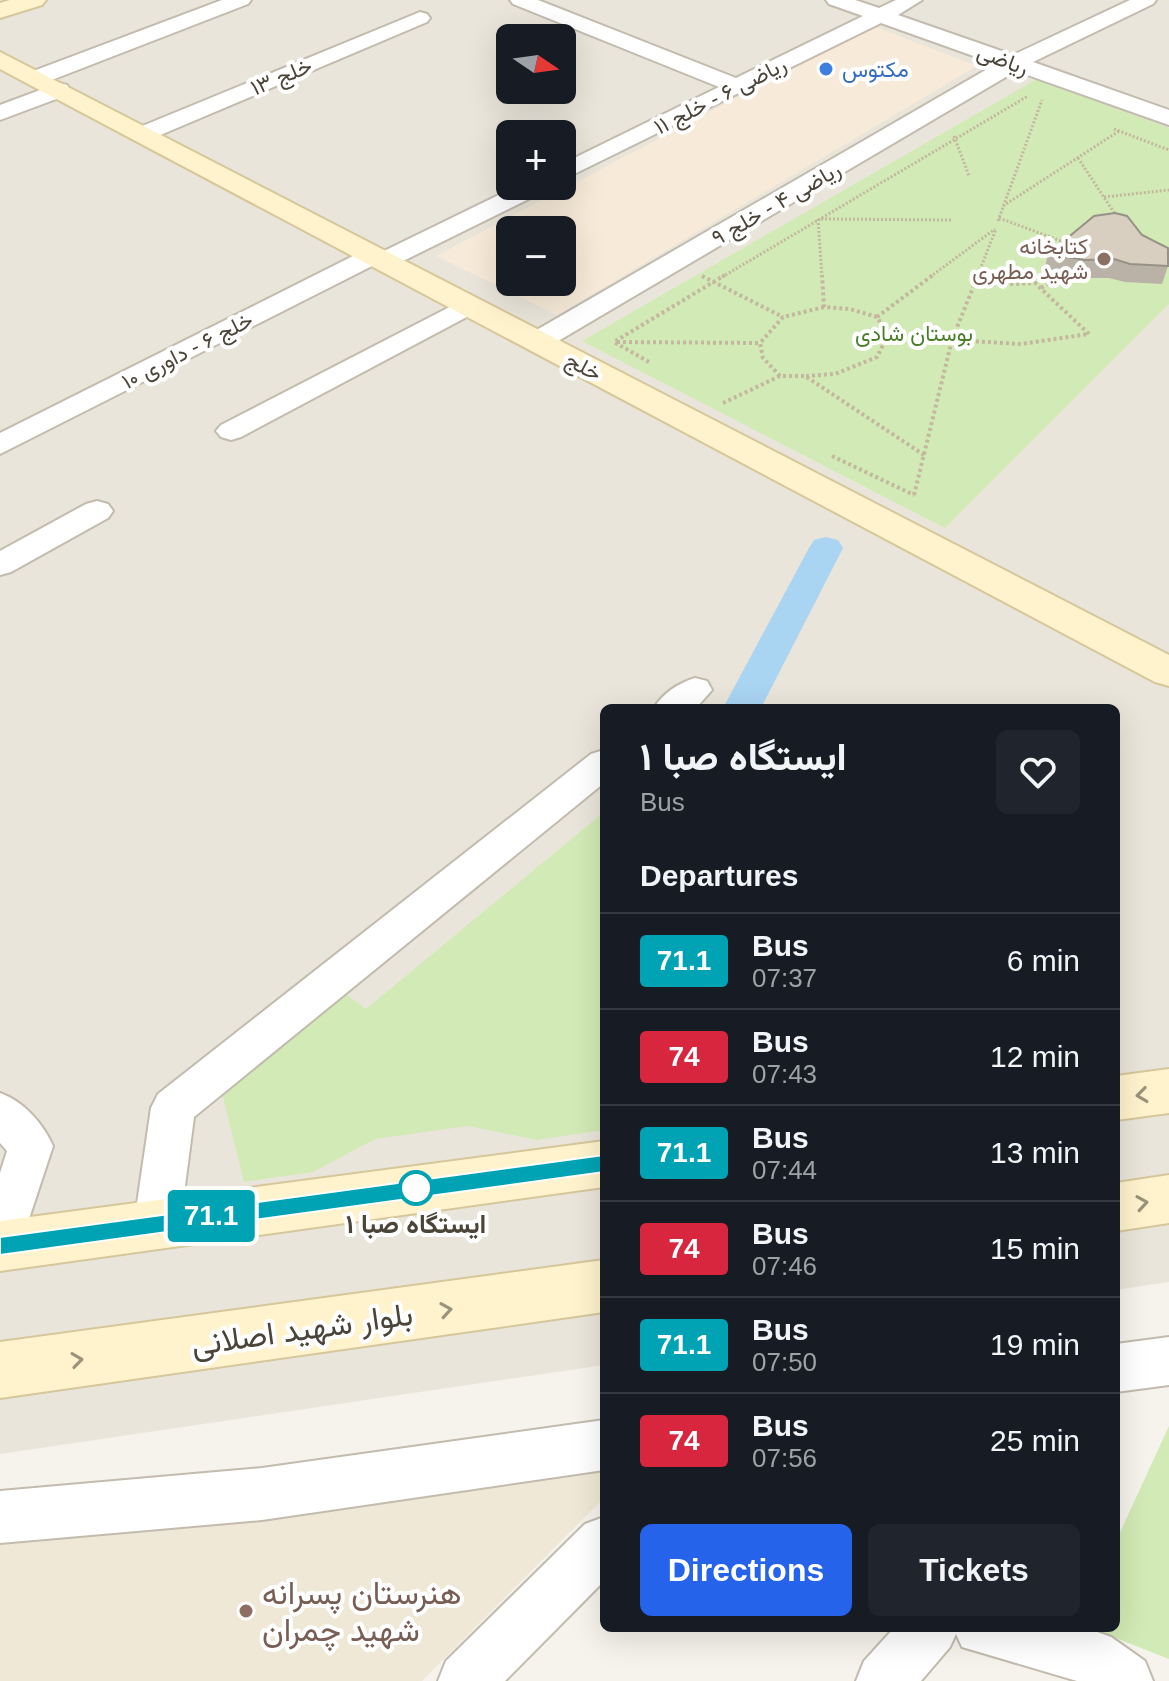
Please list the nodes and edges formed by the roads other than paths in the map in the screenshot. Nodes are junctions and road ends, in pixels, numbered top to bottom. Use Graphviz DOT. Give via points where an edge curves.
graph roads {
  1 [pos="34,0"];
  2 [pos="241,0"];
  3 [pos="520,0"];
  4 [pos="836,0"];
  5 [pos="912,0"];
  6 [pos="1146,0"];
  7 [pos="0,11"];
  8 [pos="878,15"];
  9 [pos="420,18"];
  10 [pos="0,59"];
  11 [pos="1014,63"];
  12 [pos="48,84"];
  13 [pos="739,87"];
  14 [pos="0,113"];
  15 [pos="1166,115"];
  16 [pos="143,134"];
  17 [pos="576,166"];
  18 [pos="505,200"];
  19 [pos="379,258"];
  20 [pos="469,305"];
  21 [pos="538,341"];
  22 [pos="231,431"];
  23 [pos="0,445"];
  24 [pos="97,511"];
  25 [pos="0,565"];
  26 [pos="1169,672"];
  27 [pos="600,766"];
  28 [pos="1169,1091"];
  29 [pos="1120,1097"];
  30 [pos="0,1112"];
  31 [pos="600,1165"];
  32 [pos="1169,1199"];
  33 [pos="1120,1206"];
  34 [pos="157,1224"];
  35 [pos="0,1245"];
  36 [pos="600,1287"];
  37 [pos="1169,1361"];
  38 [pos="1120,1367"];
  39 [pos="0,1370"];
  40 [pos="600,1446"];
  41 [pos="0,1517"];
  42 [pos="600,1547"];
  43 [pos="927,1632"];
  44 [pos="996,1632"];
  45 [pos="466,1681"];
  46 [pos="884,1681"];
  47 [pos="1125,1681"];
  1 -- 7 [label="street"];
  2 -- 12 [label="street"];
  3 -- 13 [label="street"];
  4 -- 8 [label="street, ریاضی"];
  5 -- 8 [label="street, ریاضی ۶ - خلج ۱۱"];
  6 -- 11 [label="street, ریاضی ۴ - خلج ۹"];
  8 -- 11 [label="street, ریاضی"];
  8 -- 13 [label="street, ریاضی ۶ - خلج ۱۱"];
  9 -- 16 [label="street, خلج ۱۳"];
  10 -- 12 [label="street, خلج"];
  11 -- 15 [label="street, ریاضی"];
  11 -- 21 [label="street, ریاضی ۴ - خلج ۹"];
  12 -- 14 [label="street"];
  12 -- 16 [label="street, خلج"];
  13 -- 17 [label="street, ریاضی ۶ - خلج ۱۱"];
  16 -- 19 [label="street, خلج"];
  18 -- 19 [label="street"];
  19 -- 20 [label="street, خلج"];
  19 -- 23 [label="street, خلج ۶ - داوری ۱۰"];
  20 -- 21 [label="street, خلج"];
  20 -- 22 [label="street"];
  21 -- 26 [label="street, خلج"];
  24 -- 25 [label="street"];
  27 -- 34 [label="street" via="173,1108"];
  28 -- 29 [label="street, one-way"];
  30 -- 35 [label="street" via="31,1146"];
  31 -- 34 [label="street"];
  33 -- 32 [label="street, one-way"];
  34 -- 35 [label="street"];
  39 -- 36 [label="street, بلوار شهید اصلانی, one-way"];
  37 -- 38 [label="street"];
  40 -- 41 [label="street" via="262,1494"];
  42 -- 45 [label="street"];
  43 -- 46 [label="street"];
  44 -- 47 [label="street" via="1091,1657"];
}
